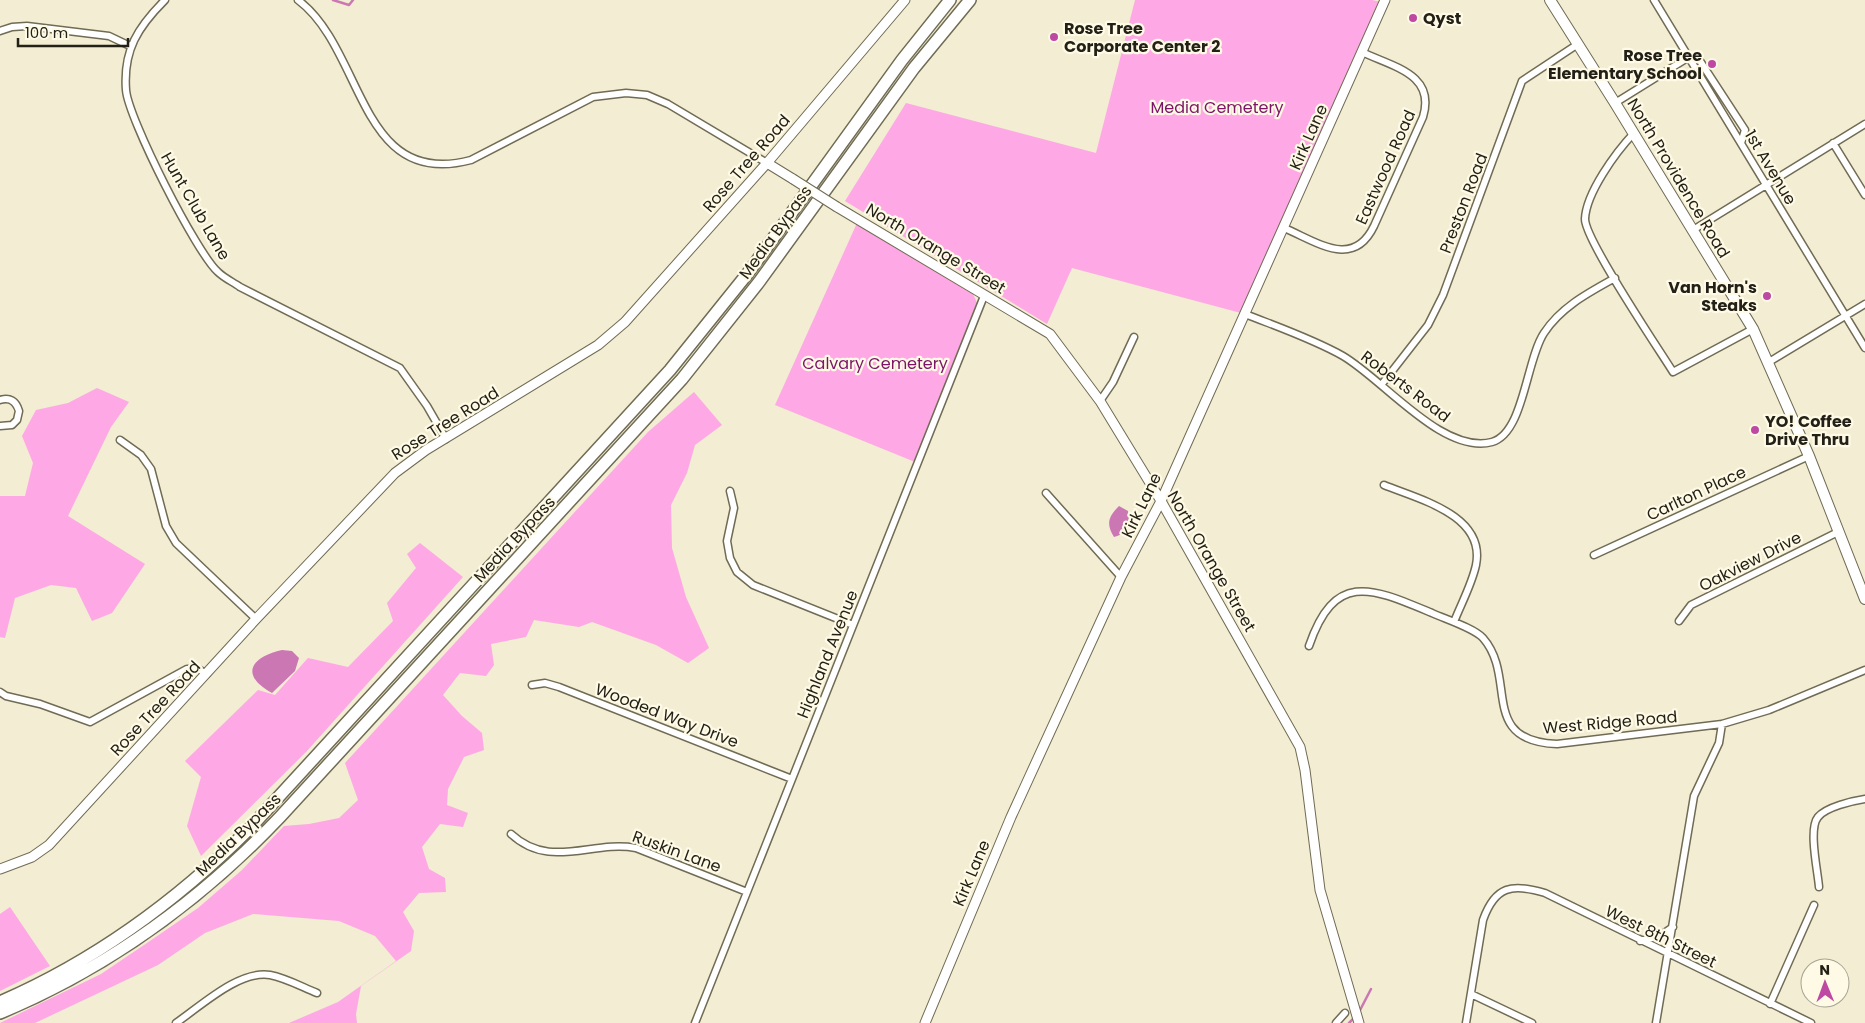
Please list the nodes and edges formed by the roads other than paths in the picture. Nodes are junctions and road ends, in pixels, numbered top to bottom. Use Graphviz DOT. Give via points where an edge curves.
graph roads {
  1 [pos="165,0"];
  2 [pos="298,0"];
  3 [pos="904,0"];
  4 [pos="950,0"];
  5 [pos="970,0"];
  6 [pos="1385,0"];
  7 [pos="1550,0"];
  8 [pos="1654,0"];
  9 [pos="0,31"];
  10 [pos="1578,44"];
  11 [pos="130,46"];
  12 [pos="1362,52"];
  13 [pos="1689,57"];
  14 [pos="1616,103"];
  15 [pos="1865,124"];
  16 [pos="1634,133"];
  17 [pos="1741,143"];
  18 [pos="1833,143"];
  19 [pos="767,164"];
  20 [pos="1766,185"];
  21 [pos="1865,195"];
  22 [pos="1284,228"];
  23 [pos="1693,230"];
  24 [pos="1615,278"];
  25 [pos="984,296"];
  26 [pos="1865,304"];
  27 [pos="1246,314"];
  28 [pos="1846,317"];
  29 [pos="1753,329"];
  30 [pos="1134,337"];
  31 [pos="1865,348"];
  32 [pos="1769,362"];
  33 [pos="1382,384"];
  34 [pos="0,400"];
  35 [pos="1100,402"];
  36 [pos="0,426"];
  37 [pos="446,439"];
  38 [pos="120,440"];
  39 [pos="1809,456"];
  40 [pos="1384,485"];
  41 [pos="730,491"];
  42 [pos="1046,492"];
  43 [pos="1161,501"];
  44 [pos="1838,532"];
  45 [pos="1594,555"];
  46 [pos="1121,577"];
  47 [pos="1862,579"];
  48 [pos="1865,599"];
  49 [pos="256,619"];
  50 [pos="1679,621"];
  51 [pos="1454,622"];
  52 [pos="852,625"];
  53 [pos="1309,646"];
  54 [pos="1865,670"];
  55 [pos="207,674"];
  56 [pos="532,685"];
  57 [pos="0,692"];
  58 [pos="1722,724"];
  59 [pos="792,779"];
  60 [pos="1865,799"];
  61 [pos="511,834"];
  62 [pos="0,869"];
  63 [pos="1819,887"];
  64 [pos="747,892"];
  65 [pos="1814,905"];
  66 [pos="1673,927"];
  67 [pos="1640,941"];
  68 [pos="1669,955"];
  69 [pos="317,993"];
  70 [pos="1471,994"];
  71 [pos="0,1002"];
  72 [pos="1770,1004"];
  73 [pos="0,1013"];
  74 [pos="1345,1013"];
  75 [pos="176,1023"];
  76 [pos="695,1023"];
  77 [pos="925,1023"];
  78 [pos="1336,1023"];
  79 [pos="1359,1023"];
  80 [pos="1466,1023"];
  81 [pos="1532,1023"];
  82 [pos="1656,1023"];
  83 [pos="1811,1023"];
  1 -- 11 [label="street, Hunt Club Lane" via="139,29"];
  2 -- 19 [label="street" via="322,25 378,130 393,146 428,165 450,166 471,160 593,97 626,93 647,95 668,104"];
  3 -- 19 [label="street, Rose Tree Road"];
  4 -- 71 [label="highway, Media Bypass" via="902,60 748,273 670,370 251,827 192,883 127,932 64,971"];
  5 -- 73 [label="highway, Media Bypass" via="919,61 760,282 682,379 274,823 222,875 156,927 86,971"];
  6 -- 12 [label="street, Kirk Lane"];
  7 -- 10 [label="main road, North Providence Road"];
  8 -- 13 [label="street, 1st Avenue"];
  9 -- 11 [label="street" via="12,26 45,28 108,36"];
  10 -- 14 [label="main road, North Providence Road"];
  10 -- 33 [label="street, Preston Road" via="1522,81 1443,295 1428,325"];
  11 -- 37 [label="street, Hunt Club Lane" via="126,91 130,112 171,194 217,272 240,287 400,368"];
  12 -- 22 [label="street, Kirk Lane"];
  12 -- 22 [label="street, Eastwood Road" via="1409,74 1424,88 1426,107 1415,135 1369,238 1359,246 1346,251 1332,249"];
  13 -- 14 [label="street"];
  13 -- 17 [label="street, 1st Avenue"];
  13 -- 17 [label="street" via="1700,61 1737,116 1745,130"];
  14 -- 16 [label="main road, North Providence Road"];
  15 -- 18 [label="street"];
  16 -- 23 [label="main road, North Providence Road"];
  16 -- 24 [label="street" via="1610,163 1585,218 1589,235"];
  17 -- 20 [label="street, 1st Avenue"];
  18 -- 20 [label="street"];
  18 -- 21 [label="street"];
  19 -- 25 [label="street, North Orange Street, bridge"];
  19 -- 37 [label="street, Rose Tree Road" via="608,338"];
  20 -- 23 [label="street"];
  20 -- 28 [label="street, 1st Avenue"];
  22 -- 27 [label="street, Kirk Lane"];
  23 -- 29 [label="main road, North Providence Road"];
  24 -- 29 [label="street" via="1673,372"];
  24 -- 33 [label="street, Roberts Road" via="1568,306 1545,332 1534,353 1513,424 1496,441 1473,445 1442,432 1430,426"];
  25 -- 35 [label="street, North Orange Street" via="1050,334"];
  25 -- 52 [label="street, Highland Avenue" via="884,553"];
  26 -- 28 [label="street"];
  27 -- 33 [label="street, Roberts Road" via="1331,350"];
  27 -- 43 [label="street, Kirk Lane"];
  28 -- 31 [label="street, 1st Avenue"];
  28 -- 32 [label="street"];
  29 -- 32 [label="main road, North Providence Road"];
  30 -- 35 [label="street"];
  32 -- 39 [label="main road, North Providence Road"];
  34 -- 36 [label="street" via="14,402 19,411 12,425"];
  35 -- 43 [label="street, North Orange Street"];
  37 -- 49 [label="street, Rose Tree Road" via="395,473"];
  38 -- 49 [label="street" via="141,455 151,468 166,526 176,544"];
  39 -- 44 [label="main road, North Providence Road"];
  39 -- 45 [label="street, Carlton Place"];
  40 -- 51 [label="street" via="1453,513 1469,532 1476,565"];
  41 -- 52 [label="street" via="734,508 727,541 736,572 753,585"];
  42 -- 46 [label="street"];
  43 -- 46 [label="street, Kirk Lane"];
  43 -- 79 [label="street, North Orange Street" via="1300,747 1320,890"];
  44 -- 47 [label="main road, North Providence Road"];
  44 -- 50 [label="street, Oakview Drive" via="1691,605"];
  46 -- 77 [label="street, Kirk Lane" via="1012,817"];
  47 -- 48 [label="main road, North Providence Road"];
  49 -- 55 [label="street, Rose Tree Road"];
  51 -- 53 [label="street, West Ridge Road" via="1384,593 1351,592 1326,609"];
  51 -- 58 [label="street, West Ridge Road" via="1481,636 1491,649 1497,665 1504,712 1522,738 1558,744"];
  52 -- 59 [label="street, Highland Avenue"];
  54 -- 58 [label="street, West Ridge Road" via="1769,710"];
  55 -- 57 [label="street" via="198,669 187,669 90,722"];
  55 -- 62 [label="street, Rose Tree Road" via="49,845 32,857"];
  56 -- 59 [label="street, Wooded Way Drive" via="545,683 559,687"];
  58 -- 66 [label="street" via="1719,743 1694,796"];
  59 -- 64 [label="street, Highland Avenue"];
  60 -- 63 [label="street" via="1824,812 1815,822"];
  61 -- 64 [label="street, Ruskin Lane" via="523,845 536,850 636,848"];
  64 -- 76 [label="street, Highland Avenue"];
  65 -- 72 [label="street"];
  66 -- 67 [label="street" via="1660,936"];
  66 -- 68 [label="street"];
  67 -- 68 [label="street, West 8th Street"];
  67 -- 70 [label="street, West 8th Street" via="1545,893 1529,888 1511,888 1497,893 1482,920"];
  68 -- 72 [label="street, West 8th Street"];
  68 -- 82 [label="street"];
  69 -- 75 [label="street" via="271,975 258,974 241,979"];
  70 -- 80 [label="street"];
  70 -- 81 [label="street"];
  72 -- 83 [label="street, West 8th Street"];
  74 -- 78 [label="street"];
}
